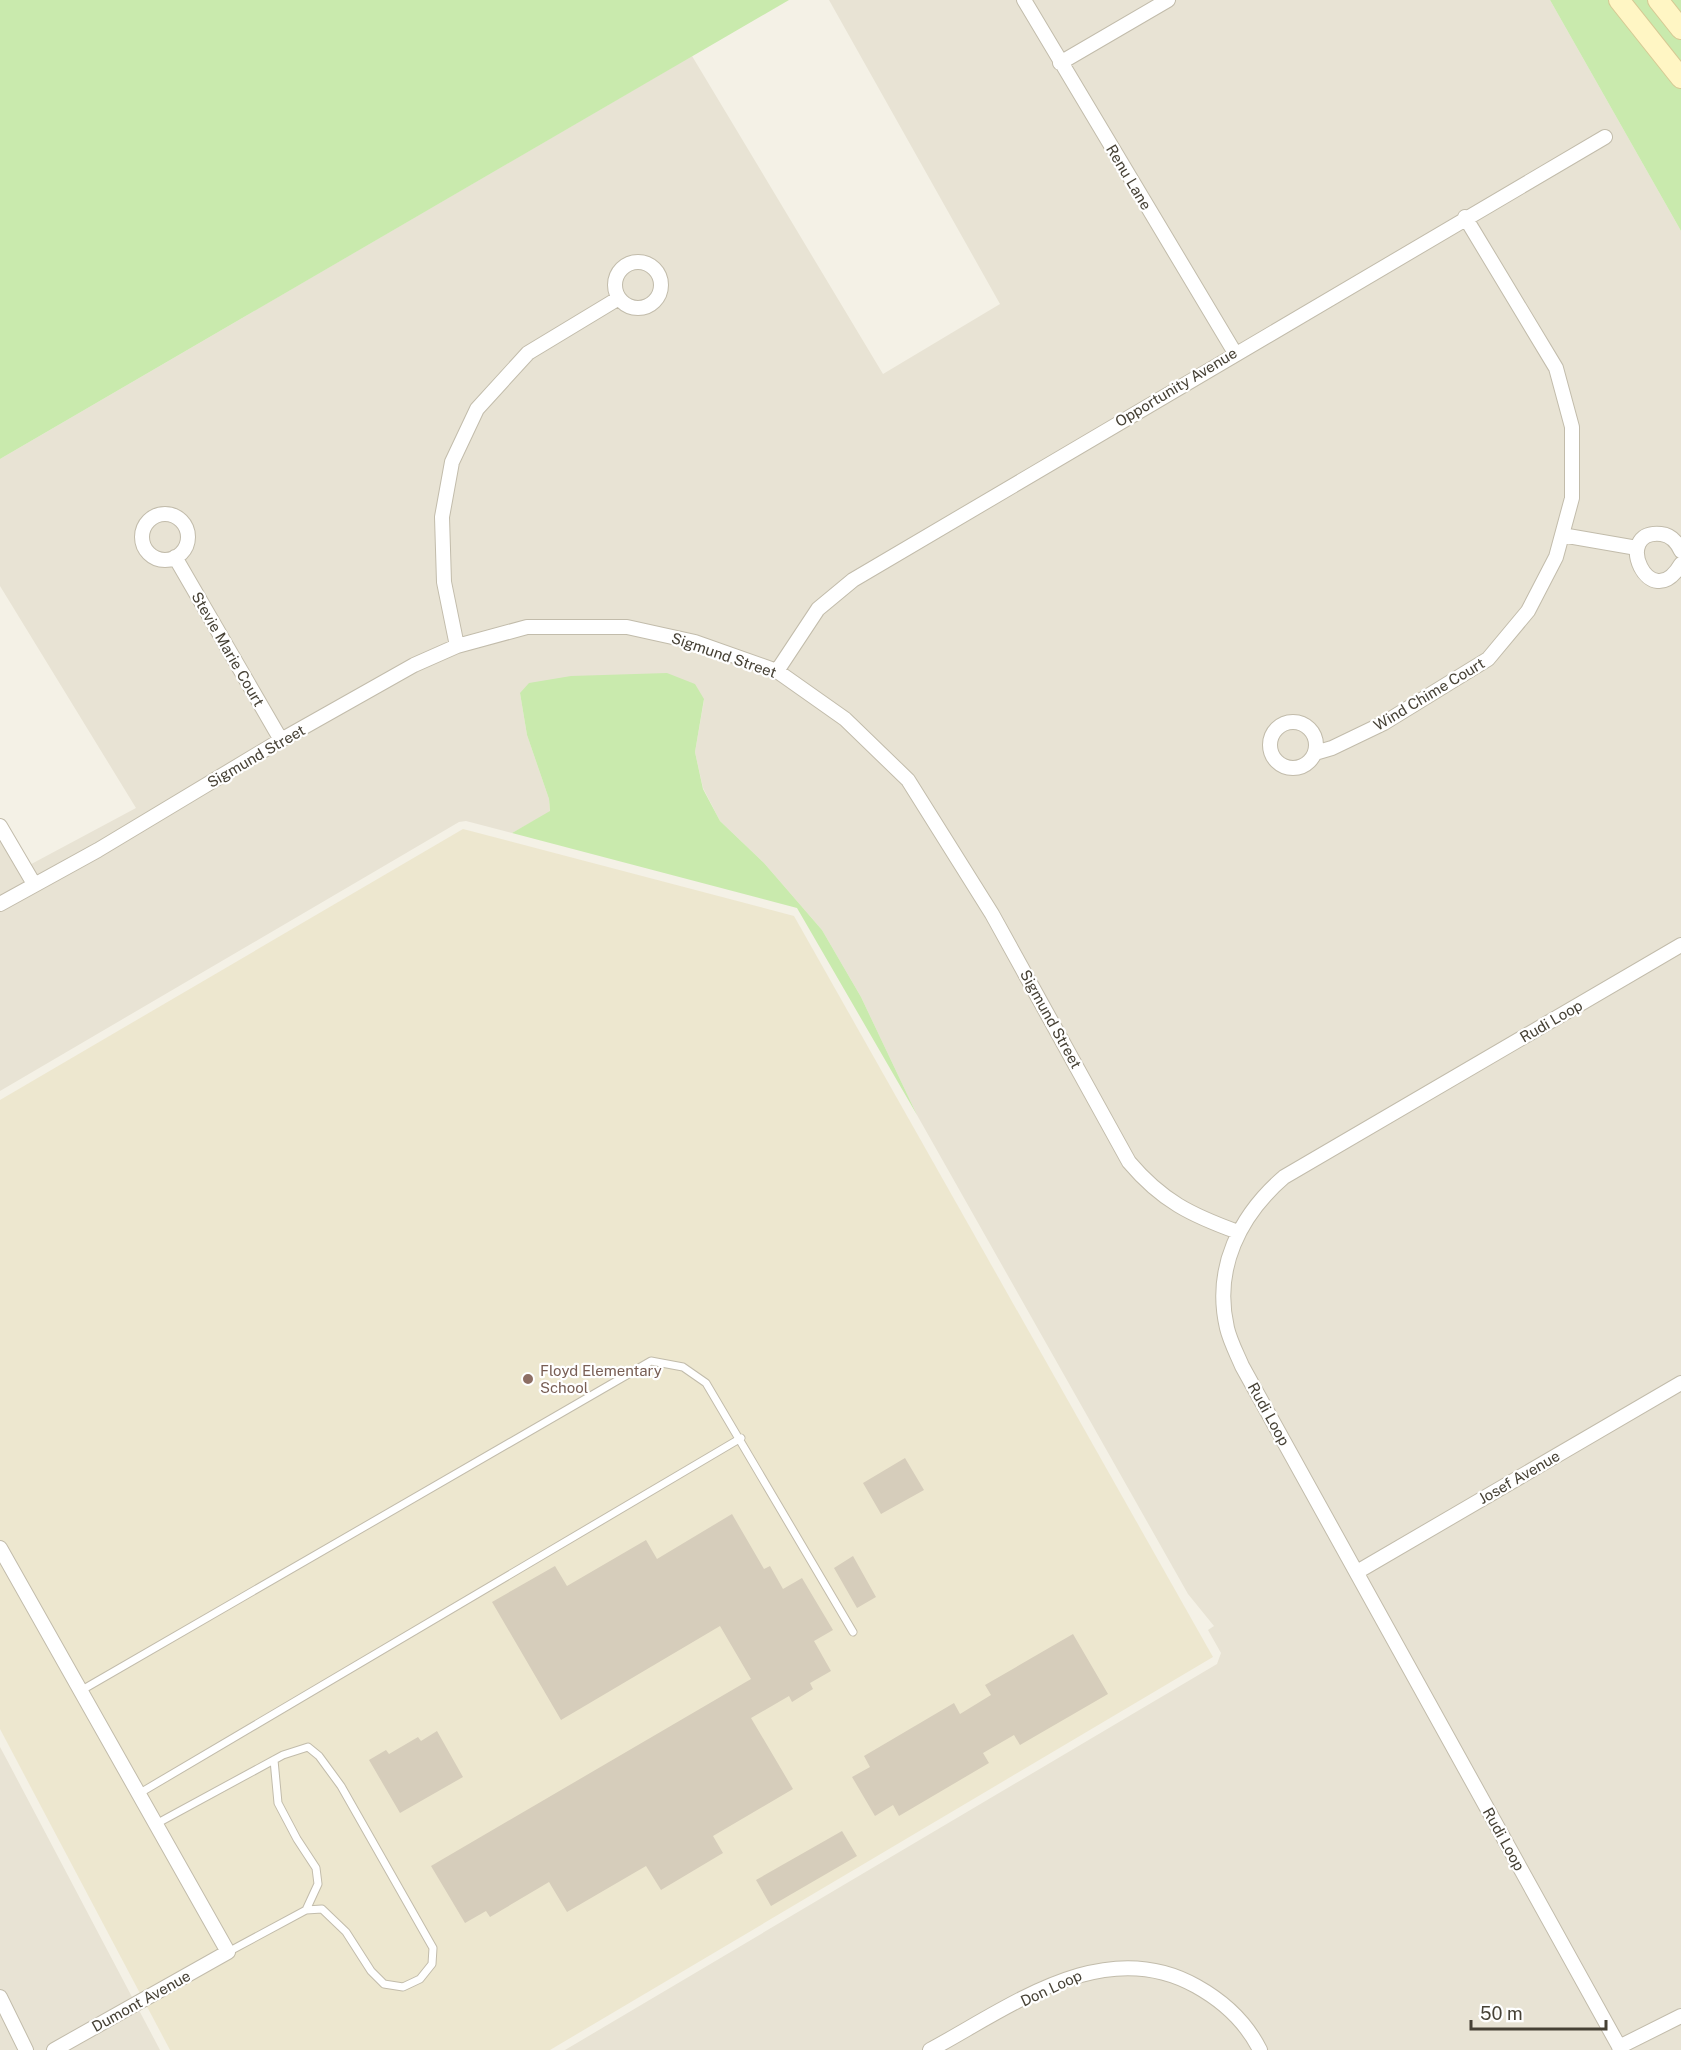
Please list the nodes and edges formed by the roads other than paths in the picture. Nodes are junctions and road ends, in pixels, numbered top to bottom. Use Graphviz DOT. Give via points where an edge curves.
graph roads {
  1 [pos="1024,0"];
  2 [pos="1168,0"];
  3 [pos="1619,0"];
  4 [pos="1658,0"];
  5 [pos="1681,29"];
  6 [pos="1060,63"];
  7 [pos="1681,78"];
  8 [pos="1605,137"];
  9 [pos="1466,217"];
  10 [pos="619,298"];
  11 [pos="1234,353"];
  12 [pos="1562,535"];
  13 [pos="1637,548"];
  14 [pos="1681,551"];
  15 [pos="175,557"];
  16 [pos="1681,564"];
  17 [pos="457,646"];
  18 [pos="777,671"];
  19 [pos="281,740"];
  20 [pos="1315,753"];
  21 [pos="0,826"];
  22 [pos="34,884"];
  23 [pos="0,904"];
  24 [pos="1681,945"];
  25 [pos="1238,1232"];
  26 [pos="1681,1383"];
  27 [pos="741,1438"];
  28 [pos="0,1548"];
  29 [pos="1356,1572"];
  30 [pos="853,1632"];
  31 [pos="82,1690"];
  32 [pos="274,1760"];
  33 [pos="140,1793"];
  34 [pos="156,1824"];
  35 [pos="306,1910"];
  36 [pos="228,1952"];
  37 [pos="0,1997"];
  38 [pos="1681,2016"];
  39 [pos="1620,2049"];
  40 [pos="26,2050"];
  41 [pos="54,2050"];
  42 [pos="930,2050"];
  43 [pos="1260,2050"];
  1 -- 6 [label="street, Renu Lane"];
  2 -- 6 [label="street"];
  3 -- 7 [label="street"];
  4 -- 5 [label="street"];
  6 -- 11 [label="street, Renu Lane"];
  8 -- 9 [label="street, Opportunity Avenue"];
  9 -- 11 [label="street, Opportunity Avenue"];
  9 -- 12 [label="street, Wind Chime Court" via="1556,368 1572,427 1572,498"];
  10 -- 17 [label="street" via="528,353 477,409 452,462 442,517 444,582"];
  11 -- 18 [label="street, Opportunity Avenue" via="853,580 818,609"];
  12 -- 13 [label="street"];
  12 -- 20 [label="street, Wind Chime Court" via="1557,557 1528,611 1488,659 1384,723"];
  13 -- 14 [label="street" via="1644,539 1659,534 1674,539"];
  13 -- 16 [label="street" via="1640,569 1648,577 1664,579 1676,573"];
  15 -- 19 [label="street, Stevie Marie Court"];
  17 -- 18 [label="street, Sigmund Street" via="527,627 627,627 695,642"];
  17 -- 19 [label="street, Sigmund Street" via="414,665"];
  18 -- 25 [label="street, Sigmund Street" via="845,719 908,780 992,915 1129,1162 1148,1185 1169,1201"];
  19 -- 22 [label="street, Sigmund Street"];
  21 -- 22 [label="street"];
  22 -- 23 [label="street, Sigmund Street"];
  24 -- 25 [label="street, Rudi Loop" via="1284,1178 1264,1194"];
  25 -- 29 [label="street, Rudi Loop" via="1225,1273 1227,1328 1242,1366"];
  26 -- 29 [label="street, Josef Avenue"];
  27 -- 30 [label="lane"];
  27 -- 31 [label="lane" via="706,1383 683,1367 651,1361"];
  27 -- 33 [label="lane"];
  28 -- 31 [label="street"];
  29 -- 39 [label="street, Rudi Loop"];
  31 -- 33 [label="street"];
  32 -- 34 [label="lane"];
  32 -- 35 [label="lane" via="278,1803 316,1868 318,1884"];
  32 -- 35 [label="lane" via="308,1747 319,1755 341,1786 433,1948 432,1965 420,1979 403,1988 384,1984 332,1916 322,1909"];
  33 -- 34 [label="street"];
  34 -- 36 [label="street"];
  35 -- 36 [label="lane"];
  36 -- 41 [label="street, Dumont Avenue"];
  37 -- 40 [label="street"];
  38 -- 39 [label="street"];
  42 -- 43 [label="street, Don Loop" via="1062,1980 1113,1968 1162,1972 1195,1985 1226,2006"];
}
